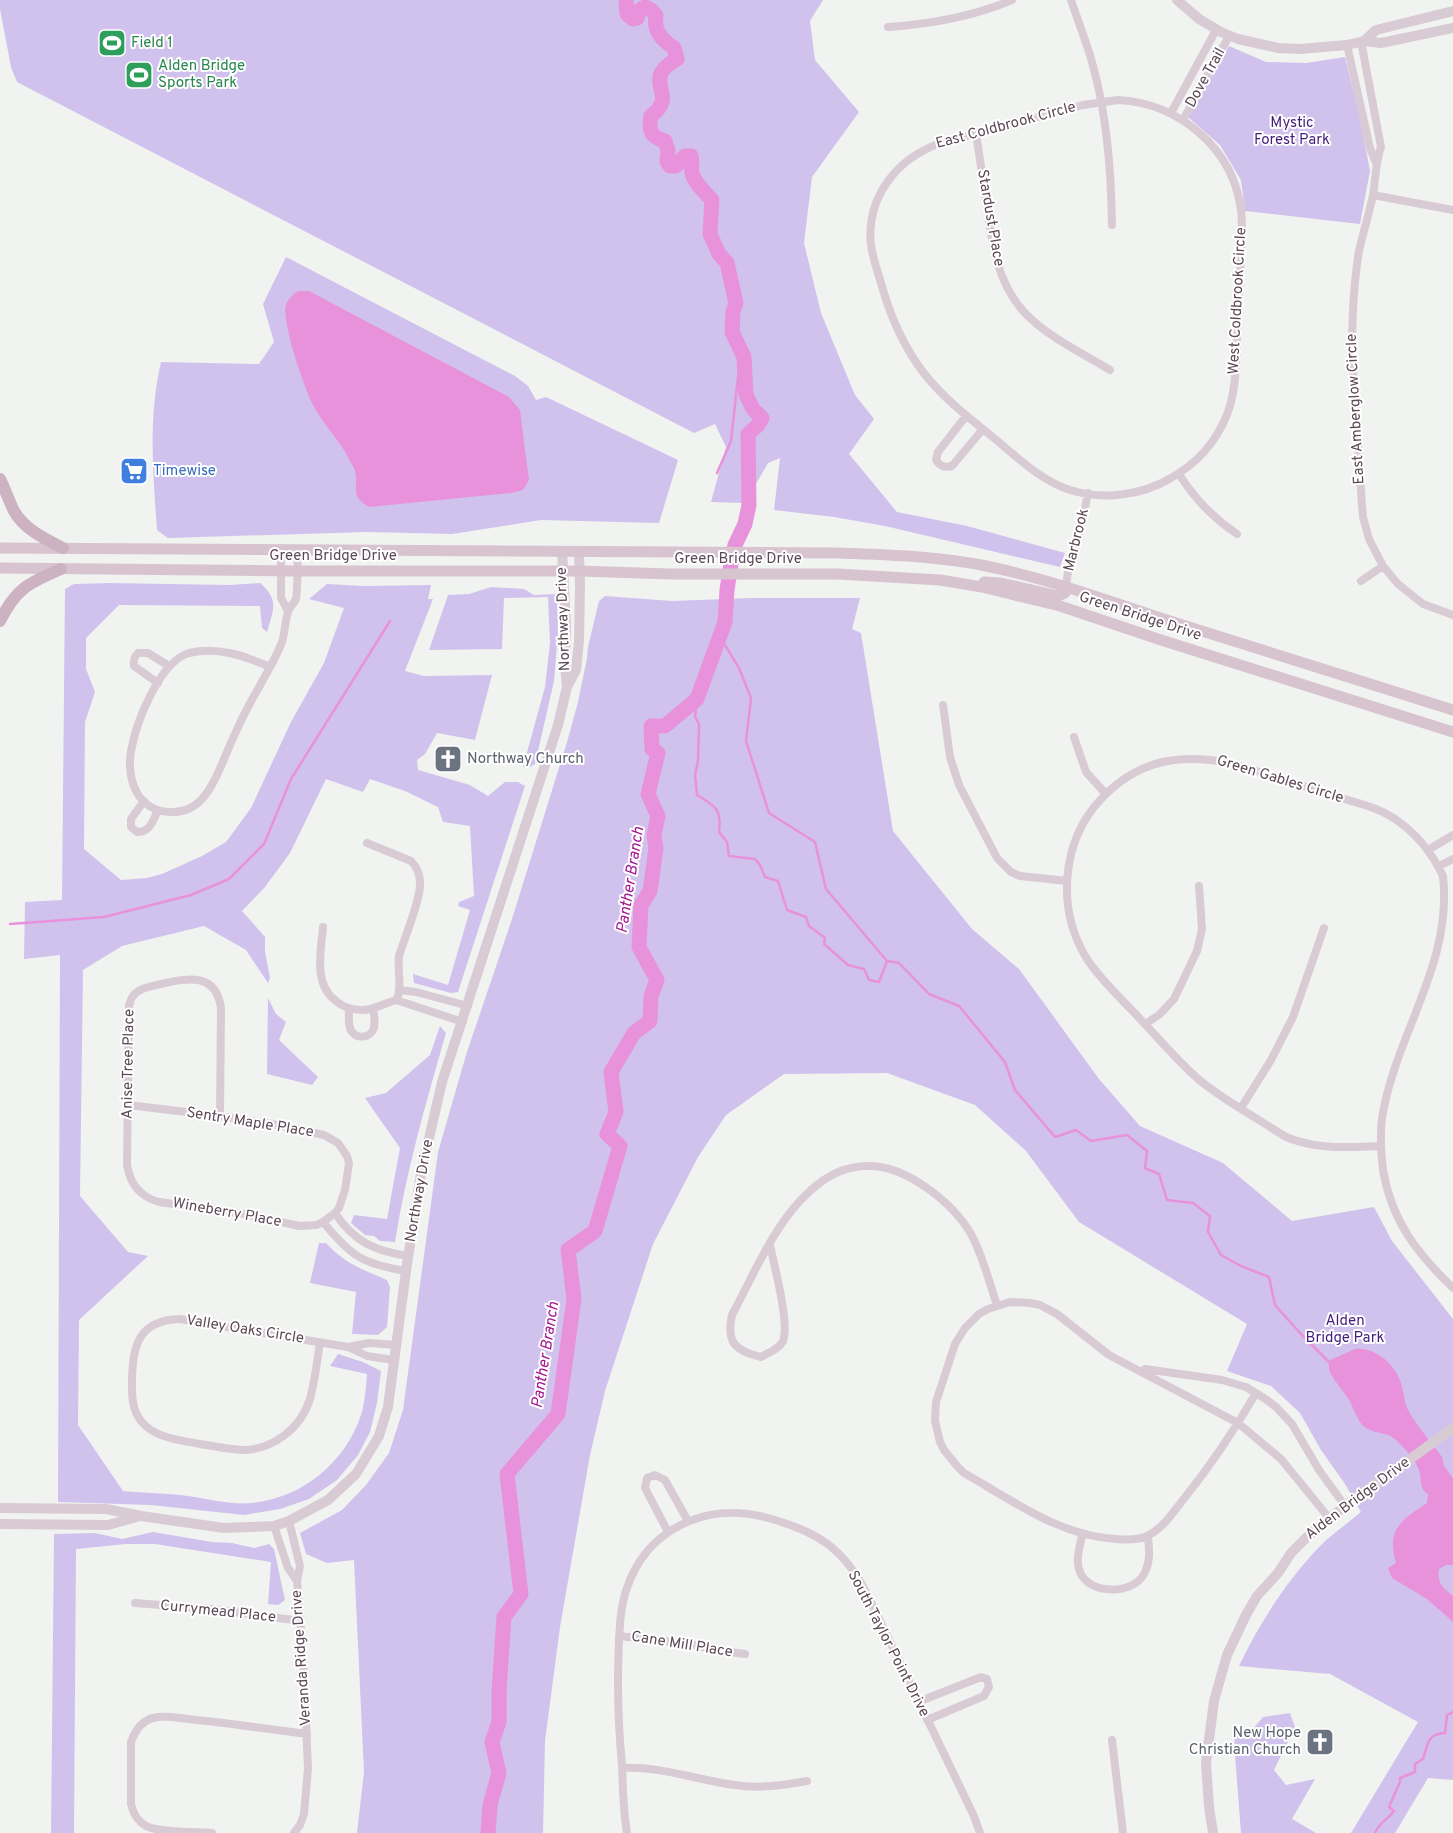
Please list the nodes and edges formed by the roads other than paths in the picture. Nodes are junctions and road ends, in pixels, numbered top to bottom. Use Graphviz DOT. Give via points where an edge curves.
graph roads {
  1 [pos="1012,0"];
  2 [pos="1071,0"];
  3 [pos="1177,0"];
  4 [pos="1453,11"];
  5 [pos="888,27"];
  6 [pos="1453,28"];
  7 [pos="1216,30"];
  8 [pos="1229,36"];
  9 [pos="1363,41"];
  10 [pos="1346,44"];
  11 [pos="1101,102"];
  12 [pos="1171,113"];
  13 [pos="1182,120"];
  14 [pos="976,134"];
  15 [pos="1376,163"];
  16 [pos="1373,195"];
  17 [pos="1453,210"];
  18 [pos="1112,226"];
  19 [pos="1110,370"];
  20 [pos="966,416"];
  21 [pos="983,429"];
  22 [pos="1179,474"];
  23 [pos="0,479"];
  24 [pos="1088,493"];
  25 [pos="1236,534"];
  26 [pos="0,548"];
  27 [pos="62,548"];
  28 [pos="146,549"];
  29 [pos="281,550"];
  30 [pos="298,550"];
  31 [pos="562,550"];
  32 [pos="579,551"];
  33 [pos="1383,566"];
  34 [pos="0,568"];
  35 [pos="61,569"];
  36 [pos="151,569"];
  37 [pos="281,571"];
  38 [pos="296,571"];
  39 [pos="563,571"];
  40 [pos="579,571"];
  41 [pos="940,580"];
  42 [pos="1361,581"];
  43 [pos="1066,586"];
  44 [pos="288,611"];
  45 [pos="1453,615"];
  46 [pos="0,621"];
  47 [pos="169,666"];
  48 [pos="270,667"];
  49 [pos="158,683"];
  50 [pos="567,687"];
  51 [pos="943,705"];
  52 [pos="1453,710"];
  53 [pos="1453,732"];
  54 [pos="1074,737"];
  55 [pos="1106,794"];
  56 [pos="144,801"];
  57 [pos="158,810"];
  58 [pos="1453,835"];
  59 [pos="367,843"];
  60 [pos="1428,850"];
  61 [pos="1453,859"];
  62 [pos="1439,866"];
  63 [pos="1066,881"];
  64 [pos="1199,886"];
  65 [pos="1452,911"];
  66 [pos="322,927"];
  67 [pos="1324,928"];
  68 [pos="400,990"];
  69 [pos="396,1000"];
  70 [pos="468,1006"];
  71 [pos="349,1008"];
  72 [pos="374,1008"];
  73 [pos="1427,1009"];
  74 [pos="463,1022"];
  75 [pos="1146,1024"];
  76 [pos="128,1105"];
  77 [pos="1241,1108"];
  78 [pos="220,1116"];
  79 [pos="1381,1146"];
  80 [pos="135,1187"];
  81 [pos="335,1213"];
  82 [pos="323,1222"];
  83 [pos="770,1245"];
  84 [pos="408,1256"];
  85 [pos="406,1271"];
  86 [pos="1453,1288"];
  87 [pos="997,1306"];
  88 [pos="320,1342"];
  89 [pos="396,1345"];
  90 [pos="348,1347"];
  91 [pos="394,1360"];
  92 [pos="1130,1365"];
  93 [pos="1256,1393"];
  94 [pos="1238,1423"];
  95 [pos="1451,1430"];
  96 [pos="1345,1506"];
  97 [pos="0,1508"];
  98 [pos="140,1516"];
  99 [pos="1329,1518"];
  100 [pos="289,1521"];
  101 [pos="688,1521"];
  102 [pos="0,1524"];
  103 [pos="274,1526"];
  104 [pos="668,1532"];
  105 [pos="1082,1534"];
  106 [pos="1148,1536"];
  107 [pos="297,1581"];
  108 [pos="135,1603"];
  109 [pos="301,1621"];
  110 [pos="619,1636"];
  111 [pos="745,1654"];
  112 [pos="918,1702"];
  113 [pos="927,1720"];
  114 [pos="307,1734"];
  115 [pos="1112,1740"];
  116 [pos="622,1768"];
  117 [pos="807,1781"];
  118 [pos="212,1833"];
  119 [pos="294,1833"];
  120 [pos="627,1833"];
  121 [pos="980,1833"];
  122 [pos="1123,1833"];
  123 [pos="1213,1833"];
  1 -- 5 [label="street" via="964,17"];
  2 -- 11 [label="street" via="1092,62"];
  3 -- 7 [label="street"];
  4 -- 9 [label="street" via="1376,30"];
  6 -- 9 [label="street" via="1381,43"];
  7 -- 8 [label="street"];
  7 -- 12 [label="street, Dove Trail"];
  8 -- 10 [label="street" via="1278,48"];
  8 -- 13 [label="street, Dove Trail"];
  9 -- 10 [label="street"];
  9 -- 15 [label="street, East Amberglow Circle" via="1382,146"];
  10 -- 15 [label="street, East Amberglow Circle"];
  11 -- 12 [label="street, West Coldbrook Circle" via="1129,100"];
  11 -- 14 [label="street, East Coldbrook Circle"];
  11 -- 18 [label="street" via="1109,155"];
  12 -- 13 [label="street, West Coldbrook Circle"];
  13 -- 22 [label="street, West Coldbrook Circle" via="1210,142 1228,169 1239,200 1242,233 1235,380 1230,405 1210,444"];
  14 -- 19 [label="street, Stardust Place" via="992,246 1009,291 1024,312 1044,329"];
  14 -- 20 [label="street, East Coldbrook Circle" via="931,146 901,165 880,194 871,235 873,256 889,307 907,348 933,384"];
  15 -- 16 [label="street, East Amberglow Circle"];
  16 -- 17 [label="street"];
  16 -- 33 [label="street, East Amberglow Circle" via="1357,266 1352,355 1363,517 1373,550"];
  20 -- 21 [label="street, East Coldbrook Circle"];
  20 -- 21 [label="street" via="938,452 936,460 940,465 952,466"];
  21 -- 24 [label="street, East Coldbrook Circle" via="1048,480"];
  22 -- 24 [label="street, West Coldbrook Circle" via="1138,492"];
  22 -- 25 [label="street" via="1206,510"];
  23 -- 27 [label="main road" via="15,512 26,526"];
  24 -- 43 [label="street, Marbrook"];
  26 -- 27 [label="main road, Green Bridge Drive"];
  27 -- 28 [label="main road, Green Bridge Drive"];
  28 -- 29 [label="main road, Green Bridge Drive"];
  28 -- 36 [label="main road"];
  29 -- 30 [label="main road, Green Bridge Drive"];
  29 -- 37 [label="street"];
  30 -- 31 [label="main road, Green Bridge Drive"];
  30 -- 38 [label="street"];
  31 -- 32 [label="main road, Green Bridge Drive"];
  31 -- 39 [label="street, Northway Drive"];
  32 -- 40 [label="street, Northway Drive"];
  32 -- 43 [label="main road, Green Bridge Drive" via="857,553 943,559"];
  33 -- 42 [label="street"];
  33 -- 45 [label="street, East Amberglow Circle" via="1415,598"];
  34 -- 35 [label="main road, Green Bridge Drive"];
  35 -- 36 [label="main road, Green Bridge Drive"];
  35 -- 46 [label="main road" via="33,581 18,592"];
  36 -- 37 [label="main road, Green Bridge Drive"];
  37 -- 38 [label="main road, Green Bridge Drive"];
  37 -- 44 [label="street" via="282,598"];
  38 -- 39 [label="main road, Green Bridge Drive"];
  38 -- 44 [label="street" via="296,600"];
  39 -- 40 [label="main road, Green Bridge Drive"];
  39 -- 50 [label="street, Northway Drive"];
  40 -- 41 [label="main road, Green Bridge Drive" via="838,574"];
  40 -- 50 [label="street, Northway Drive" via="576,670"];
  41 -- 43 [label="main road" via="1001,583 1058,596 1065,593"];
  41 -- 53 [label="main road, Green Bridge Drive" via="1060,606"];
  43 -- 52 [label="main road, Green Bridge Drive"];
  44 -- 48 [label="street" via="282,643"];
  47 -- 48 [label="street" via="188,654 208,650 229,652"];
  47 -- 49 [label="street"];
  47 -- 49 [label="street" via="148,653 135,656 134,666"];
  48 -- 57 [label="street" via="202,799 178,812"];
  49 -- 56 [label="street" via="131,752 133,786"];
  50 -- 70 [label="street, Northway Drive" via="558,725"];
  51 -- 63 [label="street" via="950,757 959,785 997,858 1020,876"];
  54 -- 55 [label="street" via="1086,772"];
  55 -- 60 [label="street, Green Gables Circle" via="1132,774 1151,766 1183,758 1208,758 1374,808 1410,831"];
  55 -- 63 [label="street, Green Gables Circle" via="1091,811 1076,838"];
  56 -- 57 [label="street"];
  56 -- 57 [label="street" via="131,819 131,827 137,832 148,829"];
  58 -- 60 [label="street"];
  59 -- 68 [label="street" via="410,861 419,874 419,892 399,956"];
  60 -- 62 [label="street, Green Gables Circle"];
  61 -- 62 [label="street"];
  62 -- 65 [label="street, Green Gables Circle"];
  63 -- 75 [label="street, Green Gables Circle" via="1070,917 1079,945 1094,968"];
  64 -- 75 [label="street" via="1202,929 1197,951 1174,999"];
  66 -- 71 [label="street" via="322,982 332,998"];
  67 -- 77 [label="street" via="1294,1017"];
  68 -- 69 [label="street"];
  68 -- 70 [label="street"];
  69 -- 72 [label="street"];
  69 -- 74 [label="street"];
  70 -- 74 [label="street, Northway Drive"];
  71 -- 72 [label="street"];
  71 -- 72 [label="street" via="350,1029 355,1035 365,1037 374,1028"];
  73 -- 79 [label="street" via="1389,1088"];
  74 -- 84 [label="street, Northway Drive" via="442,1082 421,1173"];
  75 -- 77 [label="street, Green Gables Circle" via="1190,1072"];
  76 -- 78 [label="street, Sentry Maple Place"];
  76 -- 78 [label="street, Anise Tree Place" via="129,1006 133,996 144,989 194,978 212,987 220,1000"];
  76 -- 80 [label="street, Anise Tree Place" via="127,1166"];
  77 -- 79 [label="street, Green Gables Circle" via="1298,1142 1323,1147"];
  78 -- 81 [label="street, Sentry Maple Place" via="324,1135 338,1143 349,1163 343,1199"];
  79 -- 86 [label="street" via="1386,1186 1403,1229 1420,1255"];
  80 -- 82 [label="street, Wineberry Place" via="160,1202 245,1214 299,1226"];
  81 -- 82 [label="street"];
  81 -- 84 [label="street" via="359,1240 381,1251"];
  82 -- 85 [label="street" via="337,1240 361,1259 380,1267"];
  83 -- 83 [label="street" via="786,1325 783,1342 761,1357 747,1354 734,1343 729,1329 732,1315"];
  83 -- 87 [label="street" via="794,1209 825,1179 851,1168 888,1168 925,1187 961,1219 976,1245"];
  84 -- 85 [label="street, Northway Drive"];
  85 -- 89 [label="street, Northway Drive"];
  87 -- 92 [label="street" via="1010,1302 1040,1305 1057,1314 1101,1349"];
  87 -- 105 [label="street" via="971,1321 955,1344 936,1402 935,1421 940,1442 964,1473 1045,1520"];
  88 -- 88 [label="street, Valley Oaks Circle" via="180,1319 163,1321 145,1332 135,1348 132,1358 135,1410 141,1421 168,1438 255,1449 276,1441 294,1428 301,1418 310,1397"];
  88 -- 90 [label="street, Valley Oaks Circle"];
  89 -- 90 [label="street, Valley Oaks Circle" via="369,1343"];
  89 -- 91 [label="street, Northway Drive"];
  90 -- 91 [label="street, Valley Oaks Circle" via="367,1356"];
  91 -- 100 [label="street, Northway Drive" via="385,1420 364,1462 328,1500"];
  92 -- 93 [label="street" via="1153,1372 1222,1380"];
  92 -- 94 [label="street"];
  93 -- 94 [label="street"];
  93 -- 96 [label="street" via="1276,1406 1292,1424"];
  94 -- 99 [label="street" via="1281,1458"];
  94 -- 106 [label="street" via="1182,1502"];
  95 -- 96 [label="street, Alden Bridge Drive"];
  96 -- 99 [label="street, Alden Bridge Drive"];
  97 -- 98 [label="street, Northway Drive" via="106,1509"];
  98 -- 102 [label="street, Northway Drive" via="108,1525"];
  98 -- 103 [label="street, Northway Drive" via="224,1528"];
  99 -- 123 [label="street, Alden Bridge Drive" via="1291,1553 1257,1596 1227,1655 1215,1697 1207,1752"];
  100 -- 103 [label="street, Northway Drive"];
  100 -- 107 [label="street, Veranda Ridge Drive" via="300,1566"];
  101 -- 104 [label="street, South Taylor Point Drive"];
  101 -- 104 [label="street" via="665,1480 655,1475 647,1478 645,1488"];
  101 -- 112 [label="street, South Taylor Point Drive" via="716,1513 746,1513 792,1524 826,1543 861,1582"];
  103 -- 107 [label="street, Veranda Ridge Drive" via="288,1568"];
  104 -- 110 [label="street, South Taylor Point Drive" via="643,1556 631,1578 623,1602"];
  105 -- 106 [label="street" via="1120,1540"];
  105 -- 106 [label="street" via="1077,1559 1086,1582 1095,1587 1121,1590 1134,1585 1144,1575 1149,1560"];
  107 -- 109 [label="street, Veranda Ridge Drive"];
  108 -- 109 [label="street, Currymead Place"];
  109 -- 114 [label="street, Veranda Ridge Drive"];
  110 -- 111 [label="street, Cane Mill Place" via="667,1640"];
  110 -- 116 [label="street, South Taylor Point Drive" via="617,1686"];
  112 -- 113 [label="street, South Taylor Point Drive"];
  112 -- 113 [label="street" via="981,1677 987,1679 989,1687 984,1696"];
  113 -- 121 [label="street, South Taylor Point Drive" via="974,1814"];
  114 -- 118 [label="street" via="162,1717 139,1726 131,1742 130,1804 133,1813 146,1826 156,1829"];
  114 -- 119 [label="street, Veranda Ridge Drive" via="304,1814"];
  115 -- 122 [label="street"];
  116 -- 117 [label="street" via="652,1768 713,1782 760,1787"];
  116 -- 120 [label="street, South Taylor Point Drive"];
}
